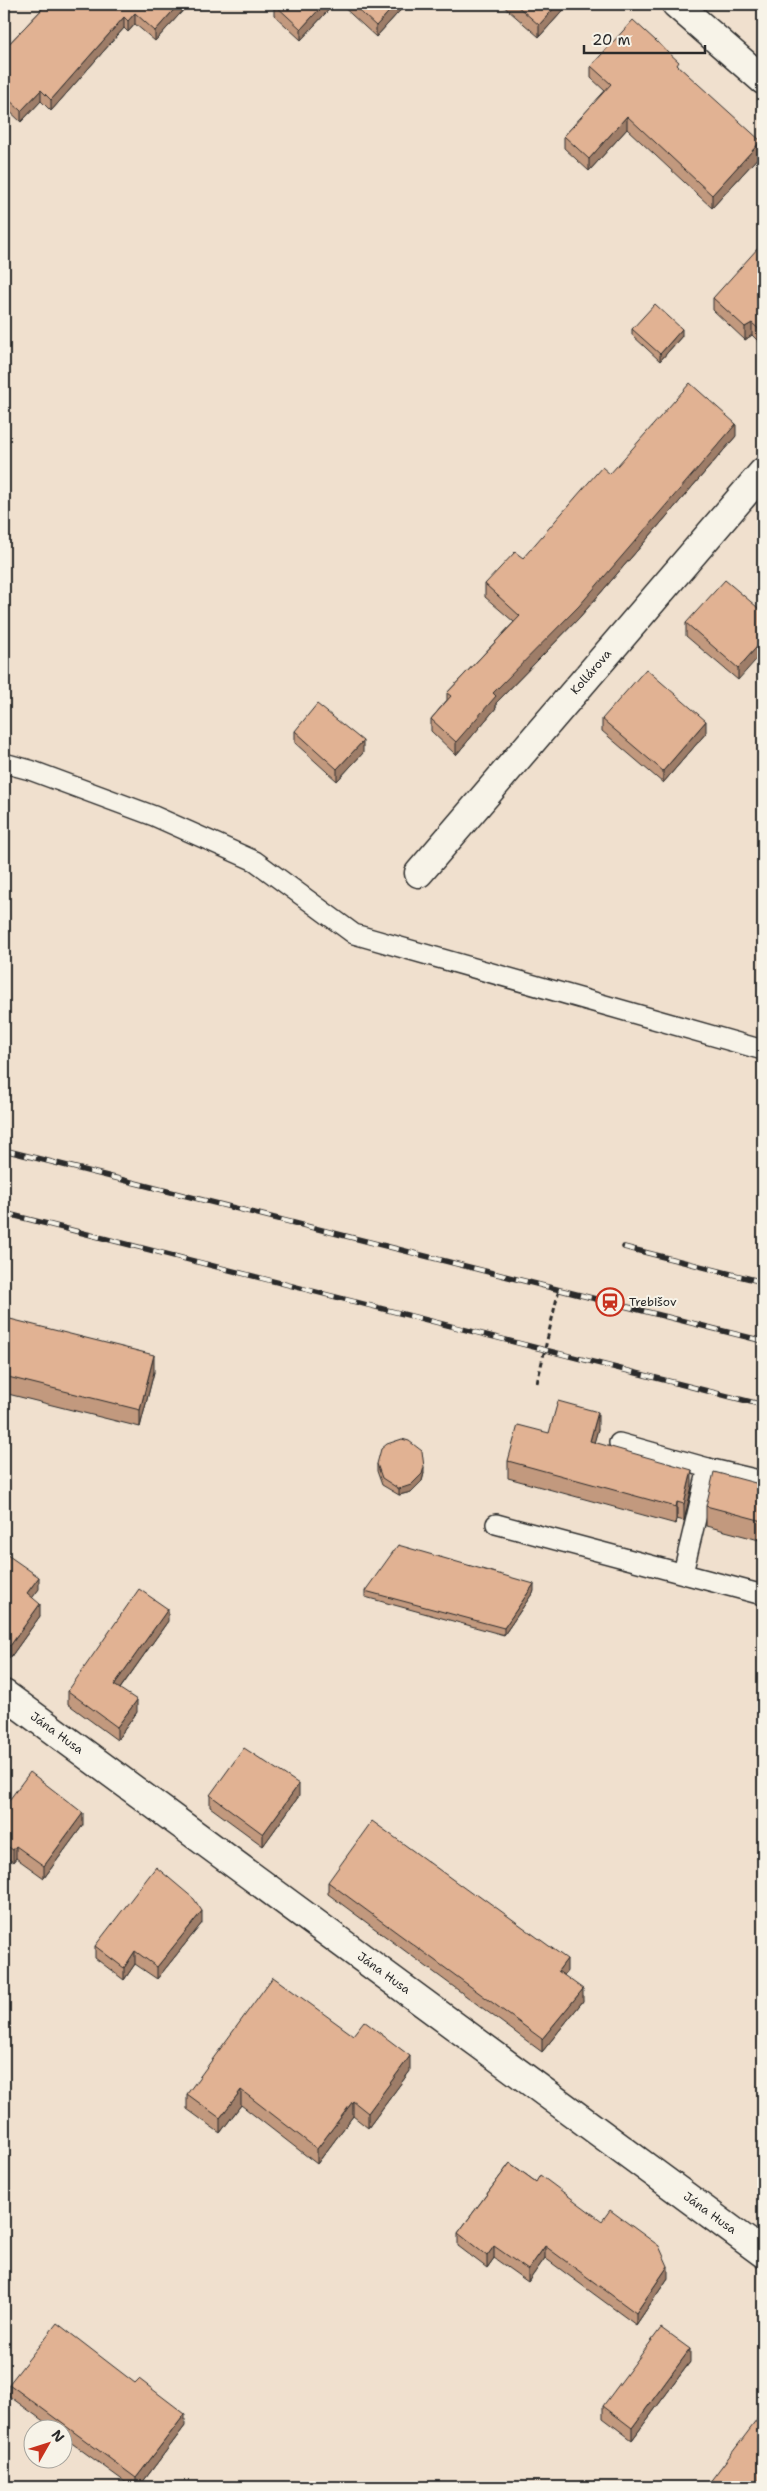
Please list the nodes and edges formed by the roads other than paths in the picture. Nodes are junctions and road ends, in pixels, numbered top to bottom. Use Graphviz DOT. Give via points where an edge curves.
graph roads {
  1 [pos="676,4"];
  2 [pos="763,80"];
  3 [pos="763,472"];
  4 [pos="4,763"];
  5 [pos="419,873"];
  6 [pos="763,1050"];
  7 [pos="619,1443"];
  8 [pos="708,1468"];
  9 [pos="763,1481"];
  10 [pos="496,1524"];
  11 [pos="683,1573"];
  12 [pos="763,1595"];
  13 [pos="4,1694"];
  14 [pos="763,2253"];
  1 -- 2 [label="street"];
  3 -- 5 [label="street, Kollárova"];
  4 -- 6 [label="lane" via="154,816 255,861 354,934"];
  7 -- 8 [label="lane"];
  8 -- 9 [label="lane"];
  8 -- 11 [label="lane"];
  10 -- 11 [label="lane"];
  11 -- 12 [label="lane"];
  13 -- 14 [label="street, Jána Husa"];
}
